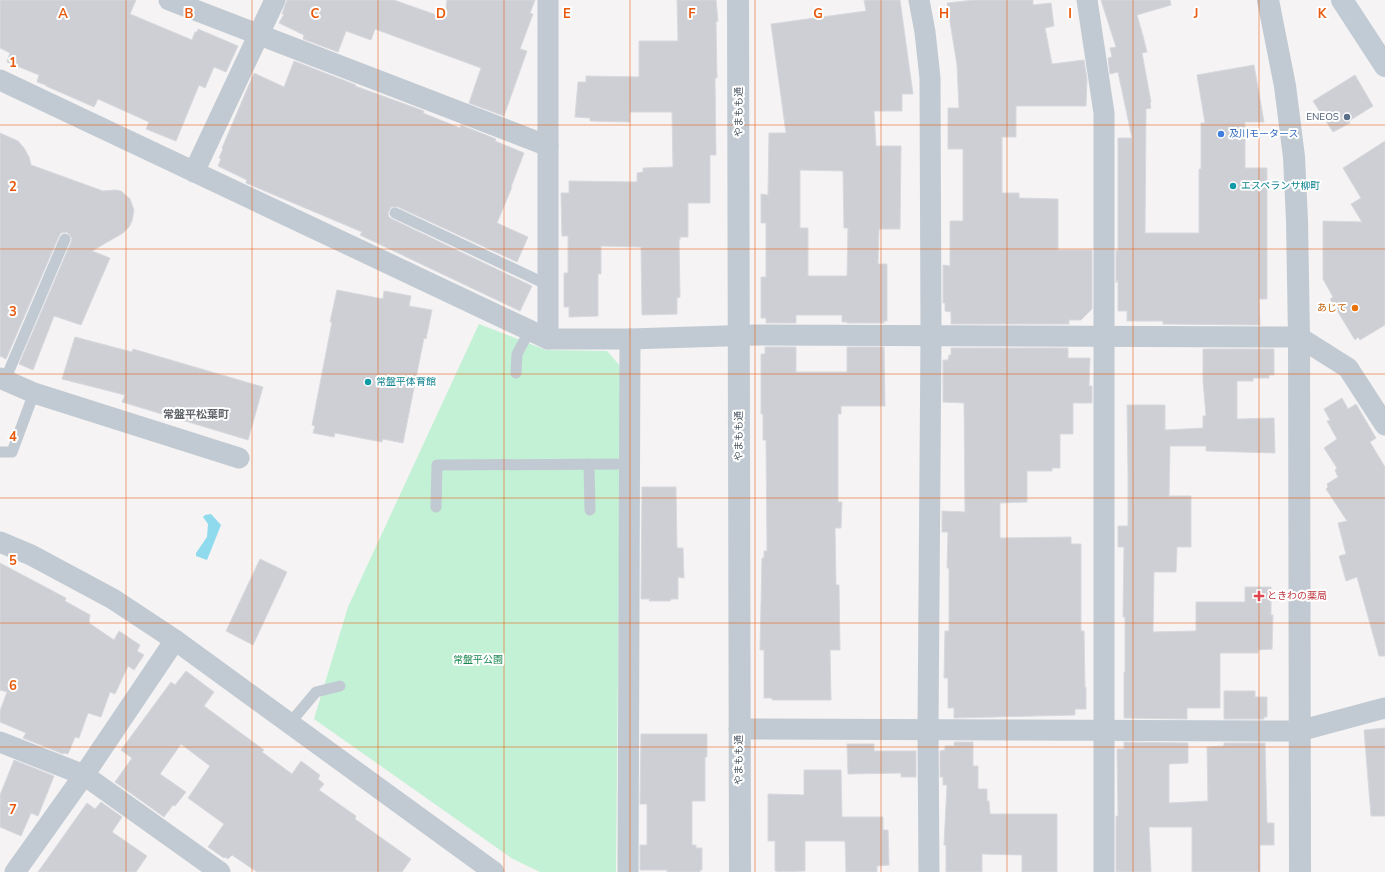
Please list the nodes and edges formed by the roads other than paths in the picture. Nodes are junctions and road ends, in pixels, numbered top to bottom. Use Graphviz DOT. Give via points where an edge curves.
graph roads {
  1 [pos="169,0"];
  2 [pos="274,0"];
  3 [pos="548,0"];
  4 [pos="738,0"];
  5 [pos="920,0"];
  6 [pos="1087,0"];
  7 [pos="1268,0"];
  8 [pos="1342,0"];
  9 [pos="258,35"];
  10 [pos="1385,66"];
  11 [pos="0,80"];
  12 [pos="548,146"];
  13 [pos="194,172"];
  14 [pos="395,213"];
  15 [pos="65,238"];
  16 [pos="548,285"];
  17 [pos="539,334"];
  18 [pos="739,335"];
  19 [pos="931,335"];
  20 [pos="1299,336"];
  21 [pos="1104,337"];
  22 [pos="630,339"];
  23 [pos="516,373"];
  24 [pos="2,379"];
  25 [pos="34,393"];
  26 [pos="1385,425"];
  27 [pos="0,452"];
  28 [pos="239,458"];
  29 [pos="589,464"];
  30 [pos="629,464"];
  31 [pos="436,507"];
  32 [pos="590,510"];
  33 [pos="0,542"];
  34 [pos="175,640"];
  35 [pos="340,686"];
  36 [pos="1385,708"];
  37 [pos="290,723"];
  38 [pos="739,730"];
  39 [pos="928,730"];
  40 [pos="1104,730"];
  41 [pos="1299,731"];
  42 [pos="0,742"];
  43 [pos="84,775"];
  44 [pos="15,872"];
  45 [pos="220,872"];
  46 [pos="494,872"];
  47 [pos="628,872"];
  48 [pos="740,872"];
  49 [pos="929,872"];
  50 [pos="1104,872"];
  51 [pos="1300,872"];
  1 -- 9 [label="street"];
  2 -- 9 [label="street"];
  3 -- 12 [label="street"];
  4 -- 18 [label="street, やまもも通"];
  5 -- 19 [label="street" via="930,78"];
  6 -- 21 [label="street" via="1104,113"];
  7 -- 20 [label="street" via="1285,86 1294,157"];
  8 -- 10 [label="main road"];
  9 -- 12 [label="street"];
  9 -- 13 [label="street"];
  11 -- 13 [label="street"];
  12 -- 16 [label="street"];
  13 -- 17 [label="street"];
  14 -- 16 [label="lane"];
  15 -- 24 [label="lane"];
  16 -- 17 [label="street"];
  17 -- 22 [label="street"];
  17 -- 23 [label="lane" via="517,354"];
  18 -- 19 [label="street"];
  18 -- 22 [label="street"];
  18 -- 38 [label="street, やまもも通"];
  19 -- 21 [label="street"];
  19 -- 39 [label="street"];
  20 -- 21 [label="street"];
  20 -- 26 [label="street" via="1348,368"];
  20 -- 41 [label="street"];
  21 -- 40 [label="street"];
  22 -- 30 [label="street"];
  24 -- 25 [label="street"];
  25 -- 27 [label="lane" via="12,452"];
  25 -- 28 [label="street"];
  29 -- 30 [label="lane"];
  29 -- 31 [label="lane" via="437,465"];
  29 -- 32 [label="lane"];
  30 -- 47 [label="street"];
  33 -- 34 [label="street" via="31,555 113,598"];
  34 -- 37 [label="street"];
  34 -- 43 [label="street"];
  35 -- 37 [label="lane" via="316,692"];
  36 -- 41 [label="street"];
  37 -- 46 [label="street"];
  38 -- 39 [label="street"];
  38 -- 48 [label="street, やまもも通"];
  39 -- 40 [label="street"];
  39 -- 49 [label="street"];
  40 -- 41 [label="street"];
  40 -- 50 [label="street"];
  41 -- 51 [label="street"];
  42 -- 43 [label="street"];
  43 -- 44 [label="street"];
  43 -- 45 [label="street"];
}
